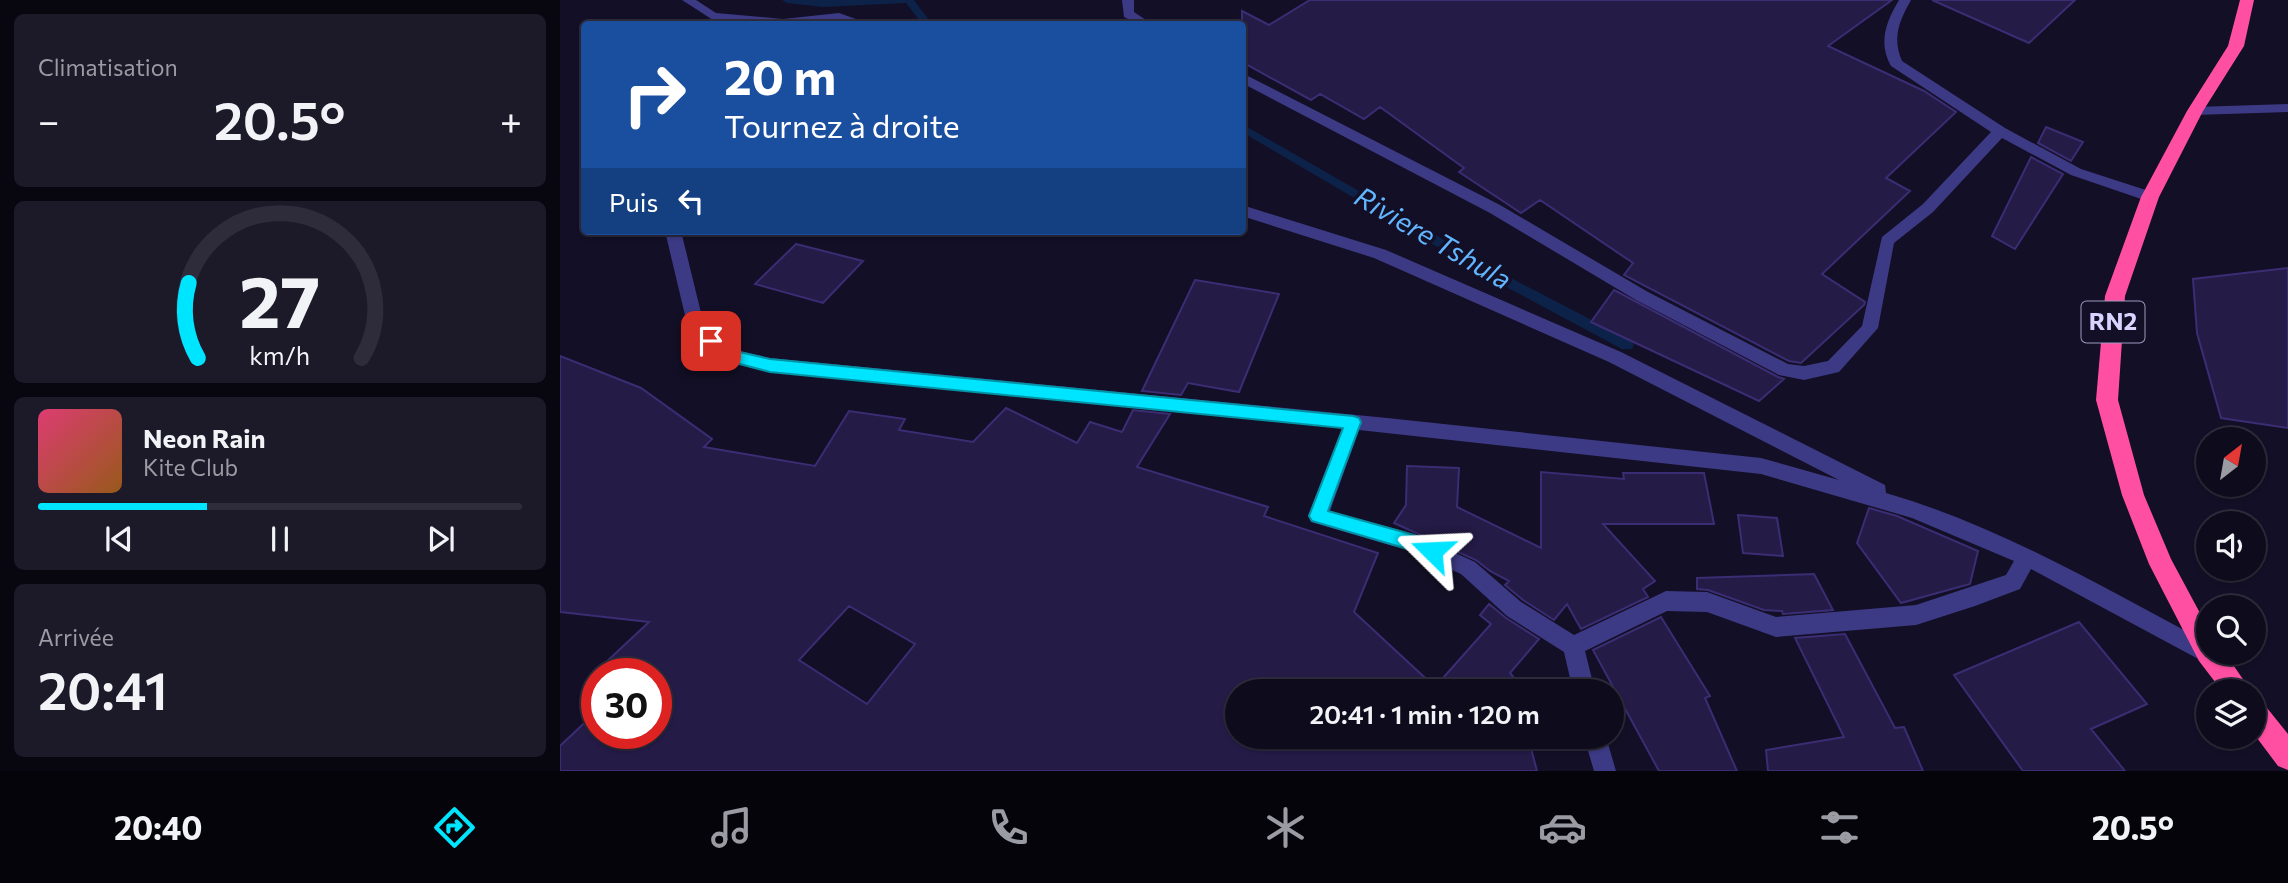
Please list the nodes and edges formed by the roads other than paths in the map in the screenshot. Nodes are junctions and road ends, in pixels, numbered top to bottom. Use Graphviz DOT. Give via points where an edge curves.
graph roads {
  1 [pos="688,0"];
  2 [pos="1128,0"];
  3 [pos="1905,0"];
  4 [pos="2247,0"];
  5 [pos="763,21"];
  6 [pos="802,21"];
  7 [pos="853,21"];
  8 [pos="1141,21"];
  9 [pos="1246,79"];
  10 [pos="2288,107"];
  11 [pos="2195,111"];
  12 [pos="2000,131"];
  13 [pos="2150,197"];
  14 [pos="1246,211"];
  15 [pos="674,235"];
  16 [pos="1353,422"];
  17 [pos="1915,510"];
  18 [pos="2027,557"];
  19 [pos="2196,629"];
  20 [pos="1573,646"];
  21 [pos="2196,646"];
  22 [pos="2218,665"];
  23 [pos="1581,679"];
  24 [pos="2229,679"];
  25 [pos="2266,728"];
  26 [pos="1599,749"];
  27 [pos="2288,756"];
  28 [pos="1605,771"];
  1 -- 5 [label="street" via="713,16"];
  2 -- 8 [label="street" via="1128,14"];
  3 -- 12 [label="street" via="1894,18 1888,46 1896,63"];
  4 -- 11 [label="highway, RN2" via="2236,46"];
  6 -- 7 [label="street" via="839,17"];
  9 -- 12 [label="street" via="1494,209 1654,302 1785,370 1804,373 1833,367 1870,328 1887,241 1928,208"];
  10 -- 11 [label="street"];
  11 -- 13 [label="highway, RN2"];
  12 -- 13 [label="street" via="2076,172"];
  13 -- 19 [label="highway, RN2" via="2115,296 2107,400 2133,495 2161,564"];
  14 -- 17 [label="street" via="1380,254 1615,357"];
  15 -- 16 [label="street" via="696,328 726,355 770,365"];
  16 -- 17 [label="street" via="1761,466"];
  16 -- 20 [label="street" via="1318,516 1414,543 1468,568 1514,609"];
  17 -- 18 [label="street"];
  18 -- 20 [label="street" via="2013,582 1916,615 1776,627 1707,602 1666,601"];
  18 -- 21 [label="street"];
  20 -- 23 [label="street"];
  22 -- 24 [label="highway, RN2"];
  25 -- 27 [label="highway"];
  26 -- 28 [label="street"];
}
